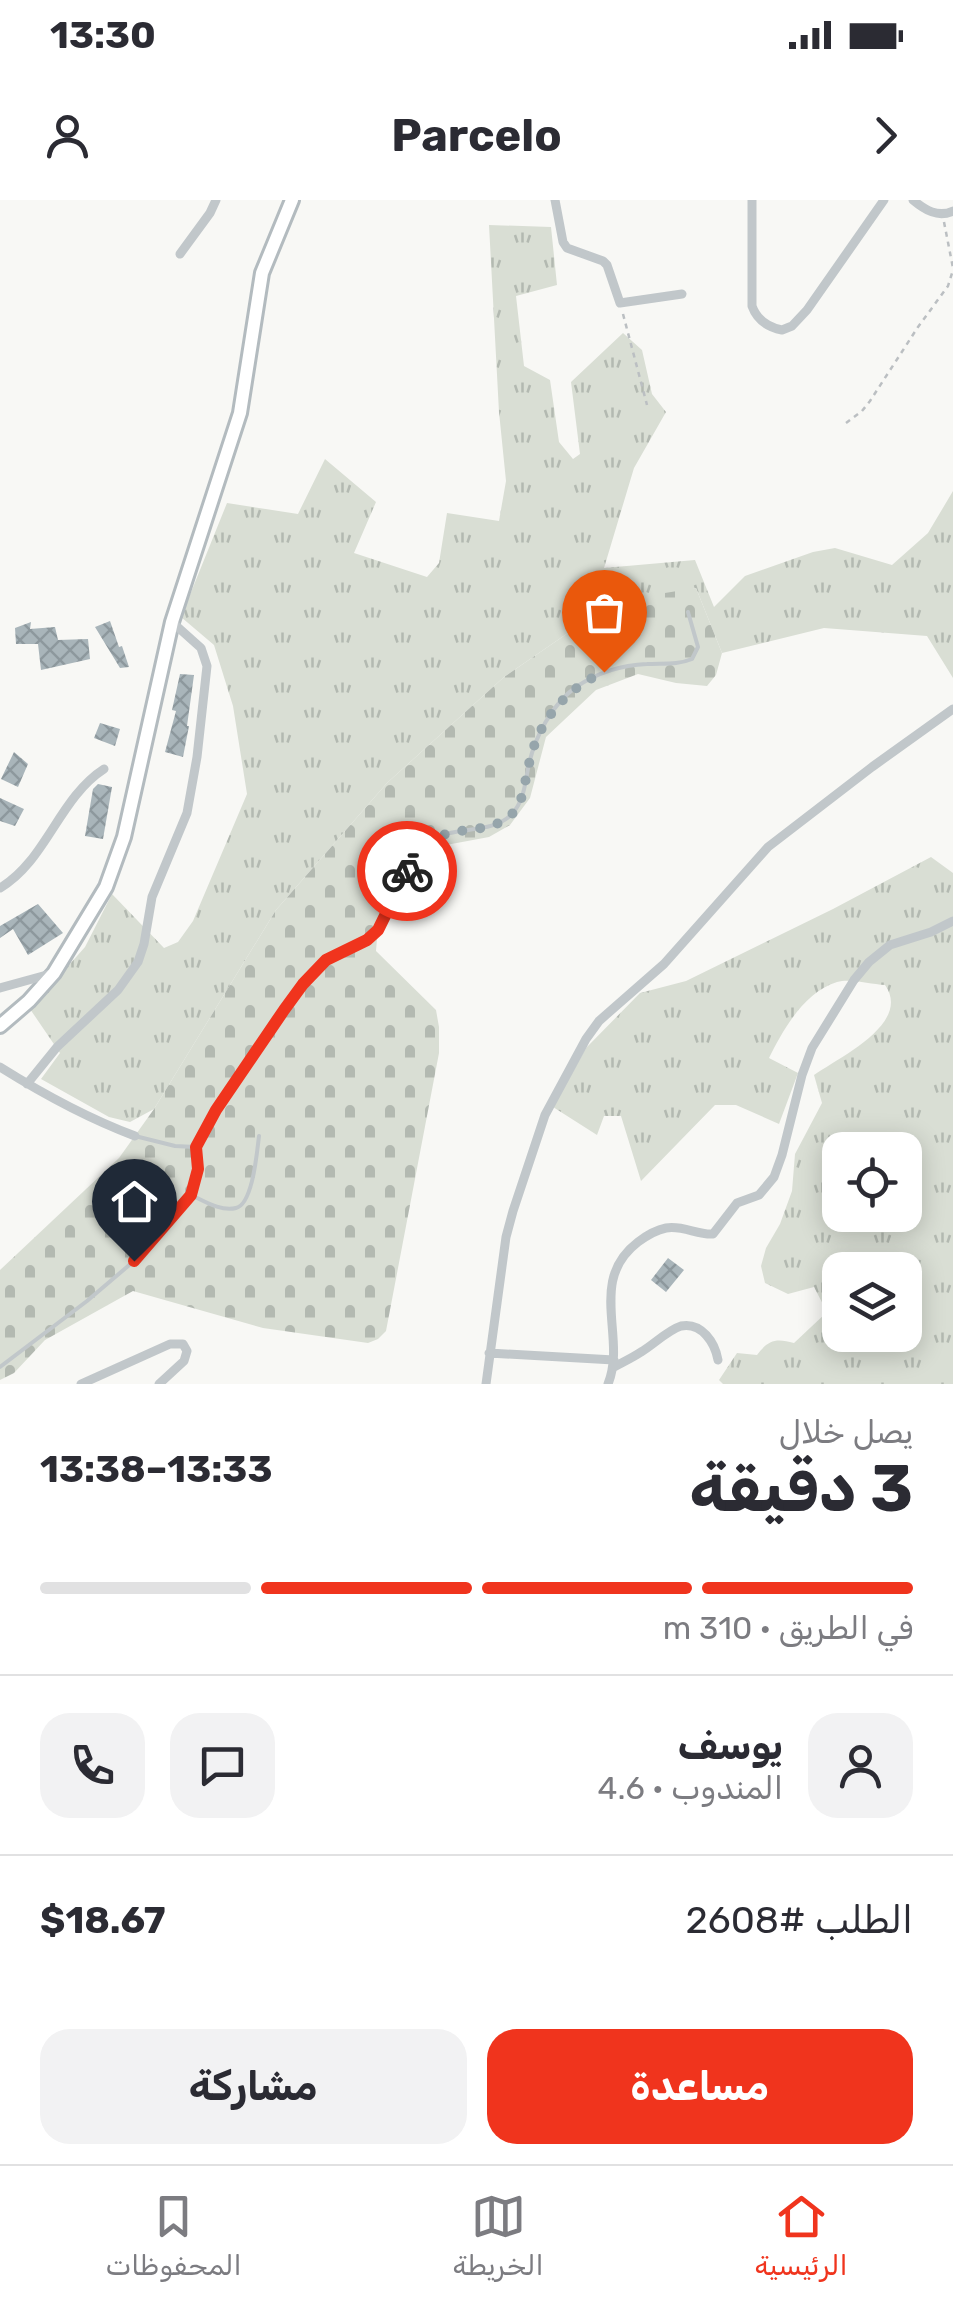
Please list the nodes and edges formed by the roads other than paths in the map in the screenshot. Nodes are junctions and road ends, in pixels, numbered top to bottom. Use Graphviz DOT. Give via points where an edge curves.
graph roads {
  1 [pos="216,200"];
  2 [pos="292,200"];
  3 [pos="555,200"];
  4 [pos="752,200"];
  5 [pos="884,200"];
  6 [pos="913,200"];
  7 [pos="948,213"];
  8 [pos="180,254"];
  9 [pos="682,294"];
  10 [pos="688,612"];
  11 [pos="172,622"];
  12 [pos="953,710"];
  13 [pos="104,770"];
  14 [pos="0,888"];
  15 [pos="953,921"];
  16 [pos="54,972"];
  17 [pos="0,988"];
  18 [pos="0,1026"];
  19 [pos="0,1067"];
  20 [pos="27,1084"];
  21 [pos="135,1136"];
  22 [pos="259,1136"];
  23 [pos="196,1147"];
  24 [pos="191,1195"];
  25 [pos="489,1353"];
  26 [pos="718,1360"];
  27 [pos="614,1364"];
  28 [pos="0,1367"];
  29 [pos="81,1384"];
  30 [pos="159,1384"];
  31 [pos="486,1384"];
  32 [pos="608,1384"];
  1 -- 8 [label="street"];
  2 -- 11 [label="street" via="262,273 240,413"];
  3 -- 9 [label="street" via="566,248 603,261 620,303"];
  4 -- 5 [label="street" via="752,306 760,320 782,330 807,310"];
  6 -- 7 [label="street" via="933,213"];
  10 -- 23 [label="lane" via="698,647 692,658 618,668 571,690 543,727 512,814 426,844 378,930 326,960 303,984"];
  11 -- 16 [label="street" via="124,836 106,886"];
  11 -- 20 [label="street" via="201,648 207,666 187,813 152,897 138,962"];
  12 -- 25 [label="street" via="768,847 664,964 598,1021 534,1144 506,1237"];
  13 -- 14 [label="street"];
  15 -- 27 [label="street" via="890,944 854,980 812,1048 782,1155 764,1190 737,1203 713,1234 666,1228 622,1257 610,1304"];
  16 -- 17 [label="street"];
  16 -- 18 [label="street"];
  19 -- 20 [label="street"];
  20 -- 21 [label="street"];
  21 -- 23 [label="lane"];
  22 -- 24 [label="lane" via="244,1204 230,1209"];
  23 -- 24 [label="lane"];
  24 -- 28 [label="lane" via="134,1261"];
  25 -- 27 [label="street"];
  25 -- 31 [label="street"];
  26 -- 27 [label="street" via="708,1336 686,1326"];
  27 -- 32 [label="street"];
  29 -- 30 [label="street" via="182,1344 184,1360"];
}
